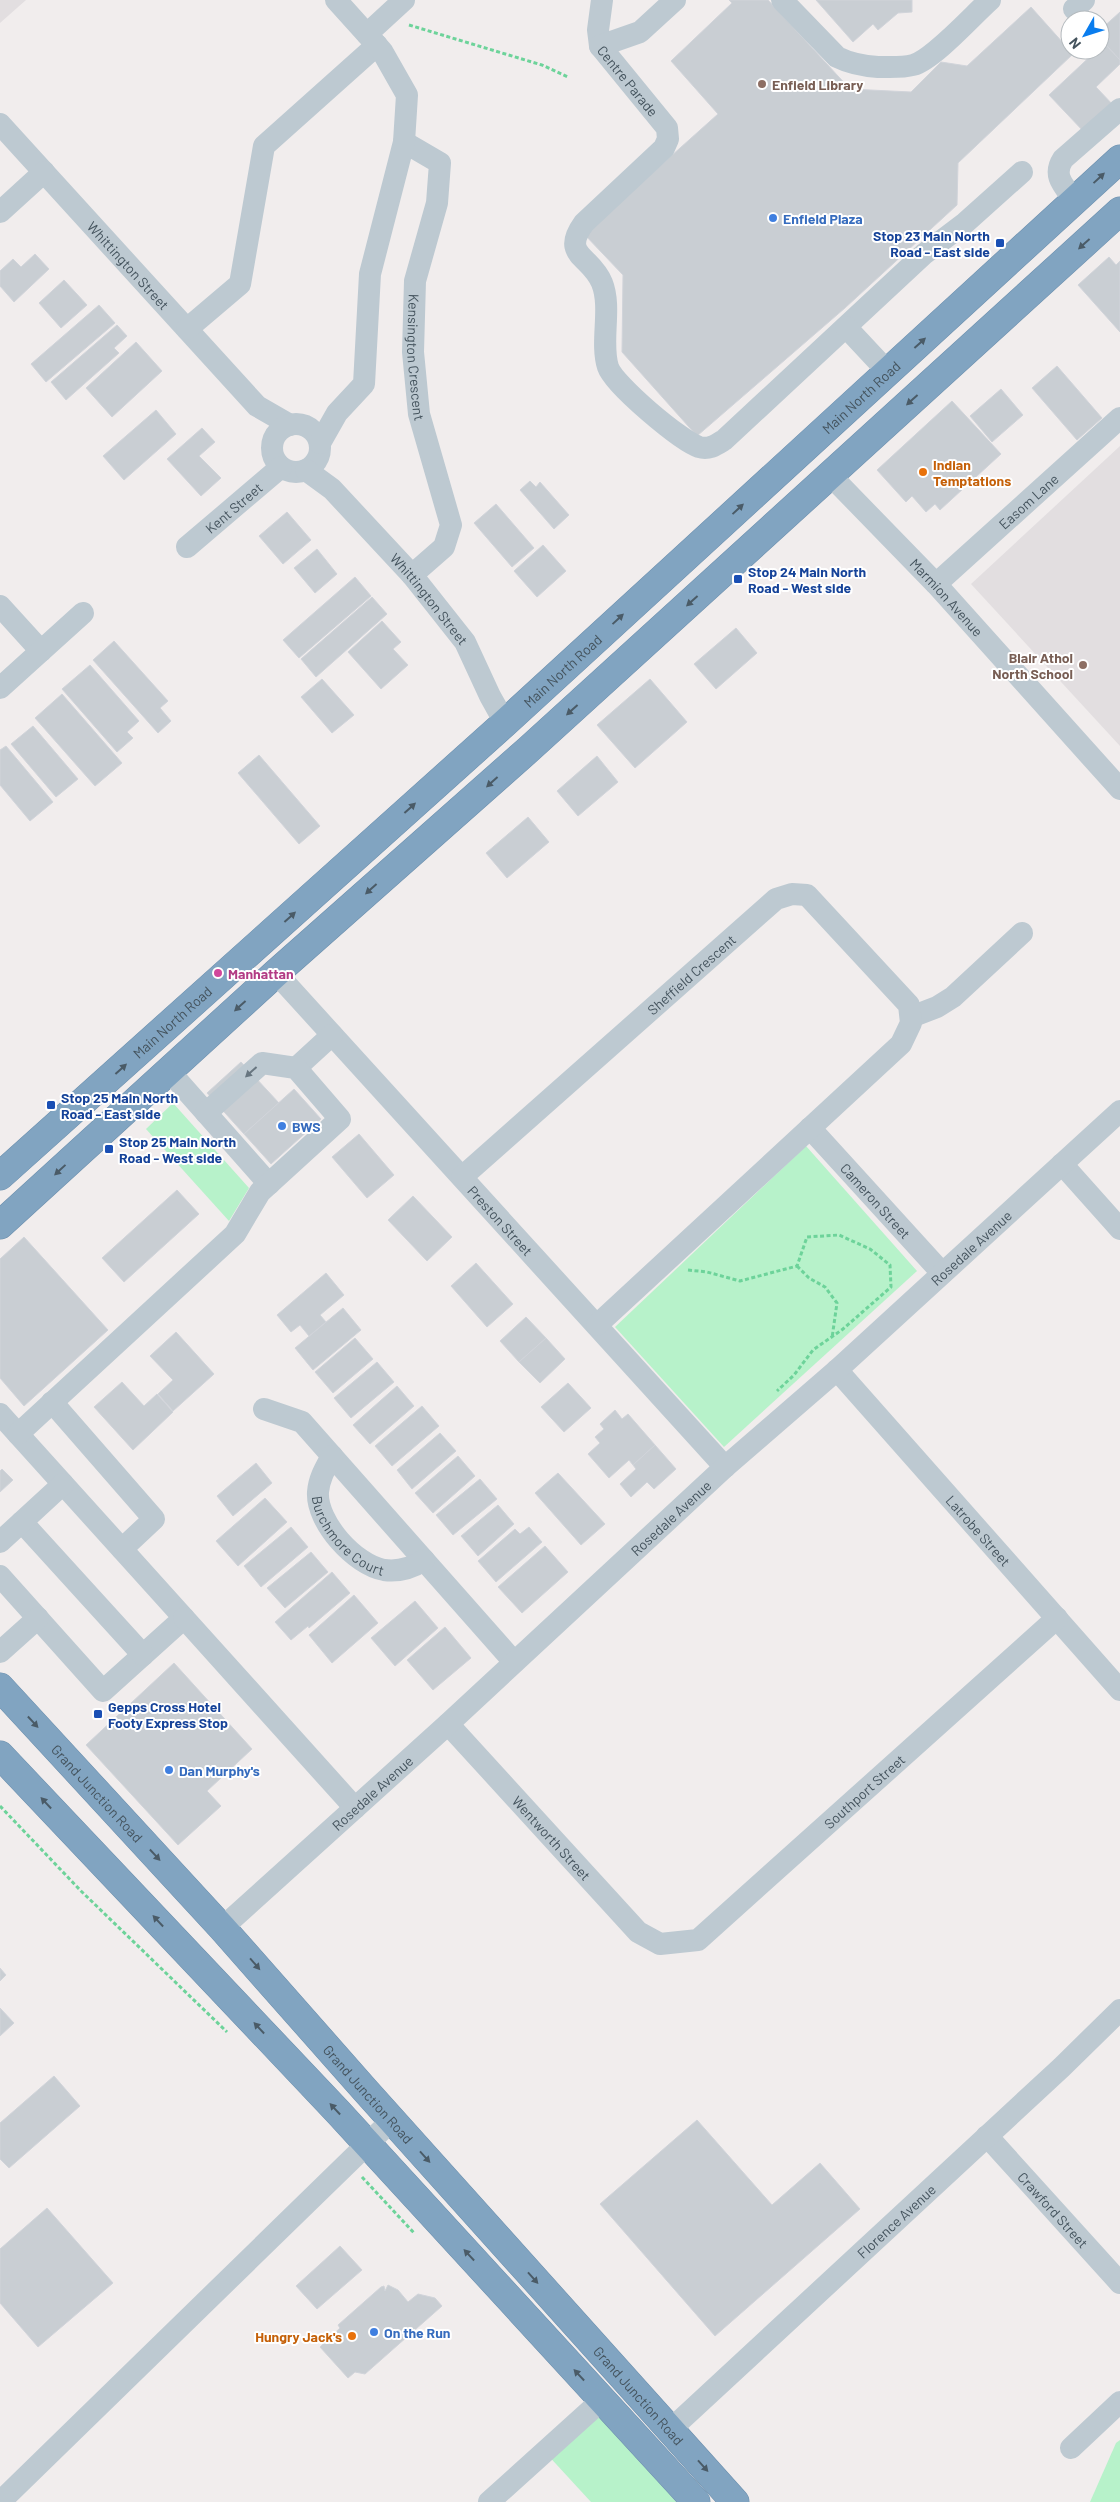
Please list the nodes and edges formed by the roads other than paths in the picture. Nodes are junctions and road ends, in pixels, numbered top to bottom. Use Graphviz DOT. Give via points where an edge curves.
graph roads {
  1 [pos="336,0"];
  2 [pos="404,0"];
  3 [pos="602,0"];
  4 [pos="675,0"];
  5 [pos="782,0"];
  6 [pos="990,0"];
  7 [pos="372,39"];
  8 [pos="600,46"];
  9 [pos="1120,109"];
  10 [pos="0,124"];
  11 [pos="404,142"];
  12 [pos="1120,159"];
  13 [pos="44,172"];
  14 [pos="1022,172"];
  15 [pos="1075,201"];
  16 [pos="1120,211"];
  17 [pos="0,212"];
  18 [pos="846,327"];
  19 [pos="991,328"];
  20 [pos="188,329"];
  21 [pos="888,372"];
  22 [pos="257,406"];
  23 [pos="1120,418"];
  24 [pos="272,441"];
  25 [pos="308,445"];
  26 [pos="806,446"];
  27 [pos="281,467"];
  28 [pos="830,475"];
  29 [pos="187,547"];
  30 [pos="412,575"];
  31 [pos="936,584"];
  32 [pos="0,606"];
  33 [pos="83,613"];
  34 [pos="41,651"];
  35 [pos="0,688"];
  36 [pos="505,723"];
  37 [pos="529,749"];
  38 [pos="1120,789"];
  39 [pos="1022,933"];
  40 [pos="254,949"];
  41 [pos="276,974"];
  42 [pos="910,1017"];
  43 [pos="332,1034"];
  44 [pos="296,1068"];
  45 [pos="169,1071"];
  46 [pos="1120,1111"];
  47 [pos="206,1113"];
  48 [pos="810,1128"];
  49 [pos="1062,1164"];
  50 [pos="0,1176"];
  51 [pos="462,1177"];
  52 [pos="269,1184"];
  53 [pos="0,1225"];
  54 [pos="1120,1229"];
  55 [pos="942,1273"];
  56 [pos="597,1326"];
  57 [pos="837,1370"];
  58 [pos="52,1402"];
  59 [pos="264,1409"];
  60 [pos="0,1414"];
  61 [pos="18,1434"];
  62 [pos="332,1456"];
  63 [pos="725,1467"];
  64 [pos="64,1484"];
  65 [pos="22,1522"];
  66 [pos="0,1542"];
  67 [pos="122,1549"];
  68 [pos="424,1560"];
  69 [pos="0,1576"];
  70 [pos="38,1618"];
  71 [pos="184,1618"];
  72 [pos="1056,1618"];
  73 [pos="0,1652"];
  74 [pos="143,1655"];
  75 [pos="514,1662"];
  76 [pos="0,1686"];
  77 [pos="1120,1690"];
  78 [pos="448,1724"];
  79 [pos="0,1754"];
  80 [pos="355,1808"];
  81 [pos="222,1928"];
  82 [pos="660,1944"];
  83 [pos="191,1957"];
  84 [pos="1120,2010"];
  85 [pos="392,2120"];
  86 [pos="987,2136"];
  87 [pos="368,2145"];
  88 [pos="1116,2272"];
  89 [pos="602,2400"];
  90 [pos="1120,2402"];
  91 [pos="670,2430"];
  92 [pos="1071,2448"];
  93 [pos="648,2449"];
  94 [pos="0,2502"];
  95 [pos="489,2502"];
  96 [pos="696,2502"];
  97 [pos="736,2502"];
  1 -- 7 [label="street"];
  2 -- 7 [label="street"];
  3 -- 8 [label="street, Centre Parade" via="598,30"];
  4 -- 8 [label="street" via="640,32"];
  5 -- 6 [label="street" via="837,57 861,66 896,68 915,65 927,57"];
  7 -- 11 [label="street" via="407,95"];
  7 -- 20 [label="street" via="264,146 240,284"];
  8 -- 18 [label="street, Centre Parade" via="667,128 668,139 664,148 575,235 575,247 602,283 608,366 614,378 688,441 701,447 713,447"];
  9 -- 15 [label="street" via="1058,166 1061,183"];
  10 -- 13 [label="street, Whittington Street"];
  11 -- 25 [label="street" via="370,274 364,384"];
  11 -- 30 [label="street, Kensington Crescent" via="440,163 437,203 415,281 413,352 419,414 452,525 444,546"];
  15 -- 12 [label="highway, Main North Road, one-way"];
  13 -- 17 [label="street"];
  13 -- 20 [label="street, Whittington Street"];
  14 -- 18 [label="street" via="965,224 924,254"];
  21 -- 15 [label="highway, Main North Road, one-way"];
  16 -- 19 [label="highway, one-way"];
  18 -- 21 [label="street"];
  19 -- 21 [label="highway" via="923,368"];
  19 -- 28 [label="highway, one-way"];
  20 -- 22 [label="street, Whittington Street"];
  21 -- 26 [label="highway, Main North Road"];
  22 -- 24 [label="street, Whittington Street"];
  22 -- 25 [label="street, Whittington Street"];
  23 -- 31 [label="street, Easom Lane"];
  24 -- 25 [label="street" via="278,432"];
  24 -- 27 [label="street, Whittington Street" via="273,455"];
  25 -- 27 [label="street" via="298,473"];
  25 -- 30 [label="street, Whittington Street" via="332,489"];
  26 -- 28 [label="highway"];
  36 -- 26 [label="highway, Main North Road, one-way"];
  27 -- 29 [label="street, Kent Street"];
  28 -- 31 [label="street, Marmion Avenue"];
  28 -- 37 [label="highway, one-way"];
  30 -- 36 [label="street, Whittington Street" via="465,642"];
  31 -- 38 [label="street, Marmion Avenue"];
  32 -- 34 [label="street"];
  33 -- 34 [label="street"];
  34 -- 35 [label="street"];
  36 -- 37 [label="highway"];
  40 -- 36 [label="highway, Main North Road, one-way"];
  37 -- 41 [label="highway, one-way"];
  39 -- 42 [label="street" via="952,997 937,1007"];
  40 -- 41 [label="highway"];
  50 -- 40 [label="highway, Main North Road, one-way"];
  41 -- 43 [label="street, Preston Street"];
  41 -- 45 [label="highway, one-way"];
  42 -- 48 [label="street" via="911,1023 901,1044"];
  42 -- 51 [label="street, Sheffield Crescent" via="909,1005 807,894 776,899"];
  43 -- 44 [label="street"];
  43 -- 51 [label="street, Preston Street"];
  44 -- 47 [label="street, one-way" via="262,1062"];
  44 -- 52 [label="street" via="340,1119"];
  45 -- 47 [label="street"];
  45 -- 53 [label="highway, one-way"];
  46 -- 49 [label="street, Rosedale Avenue"];
  47 -- 52 [label="street"];
  48 -- 55 [label="street, Cameron Street"];
  48 -- 56 [label="street"];
  49 -- 54 [label="street"];
  49 -- 55 [label="street, Rosedale Avenue"];
  51 -- 56 [label="street, Preston Street"];
  52 -- 58 [label="street" via="260,1192 236,1234"];
  55 -- 57 [label="street, Rosedale Avenue"];
  56 -- 63 [label="street, Preston Street"];
  57 -- 63 [label="street, Rosedale Avenue"];
  57 -- 72 [label="street, Latrobe Street"];
  58 -- 61 [label="street"];
  58 -- 67 [label="street" via="154,1519"];
  59 -- 62 [label="street" via="302,1422"];
  60 -- 61 [label="street"];
  61 -- 64 [label="street"];
  62 -- 68 [label="street"];
  62 -- 68 [label="street, Burchmore Court" via="320,1481 319,1504 323,1517 346,1546 370,1565 383,1570 406,1569"];
  63 -- 75 [label="street, Rosedale Avenue"];
  64 -- 65 [label="street"];
  64 -- 67 [label="street"];
  65 -- 66 [label="street"];
  65 -- 74 [label="street"];
  67 -- 71 [label="street"];
  68 -- 75 [label="street"];
  69 -- 70 [label="street"];
  70 -- 73 [label="street"];
  70 -- 74 [label="street" via="103,1690"];
  71 -- 74 [label="street"];
  71 -- 80 [label="street"];
  72 -- 77 [label="street, Latrobe Street"];
  72 -- 82 [label="street, Southport Street" via="698,1940"];
  75 -- 78 [label="street, Rosedale Avenue"];
  76 -- 81 [label="highway, Grand Junction Road, one-way"];
  78 -- 80 [label="street, Rosedale Avenue"];
  78 -- 82 [label="street, Wentworth Street" via="638,1932"];
  83 -- 79 [label="highway, one-way"];
  80 -- 81 [label="street, Rosedale Avenue"];
  81 -- 83 [label="highway"];
  81 -- 85 [label="highway, Grand Junction Road, one-way"];
  87 -- 83 [label="highway, one-way"];
  84 -- 86 [label="street, Florence Avenue"];
  85 -- 87 [label="street"];
  85 -- 91 [label="highway, Grand Junction Road, one-way"];
  86 -- 88 [label="street, Crawford Street"];
  86 -- 91 [label="street, Florence Avenue"];
  89 -- 87 [label="highway, one-way"];
  87 -- 94 [label="street"];
  89 -- 93 [label="highway"];
  89 -- 95 [label="street"];
  90 -- 92 [label="street"];
  91 -- 93 [label="highway"];
  91 -- 97 [label="highway, Grand Junction Road, one-way"];
  93 -- 96 [label="highway"];
}
